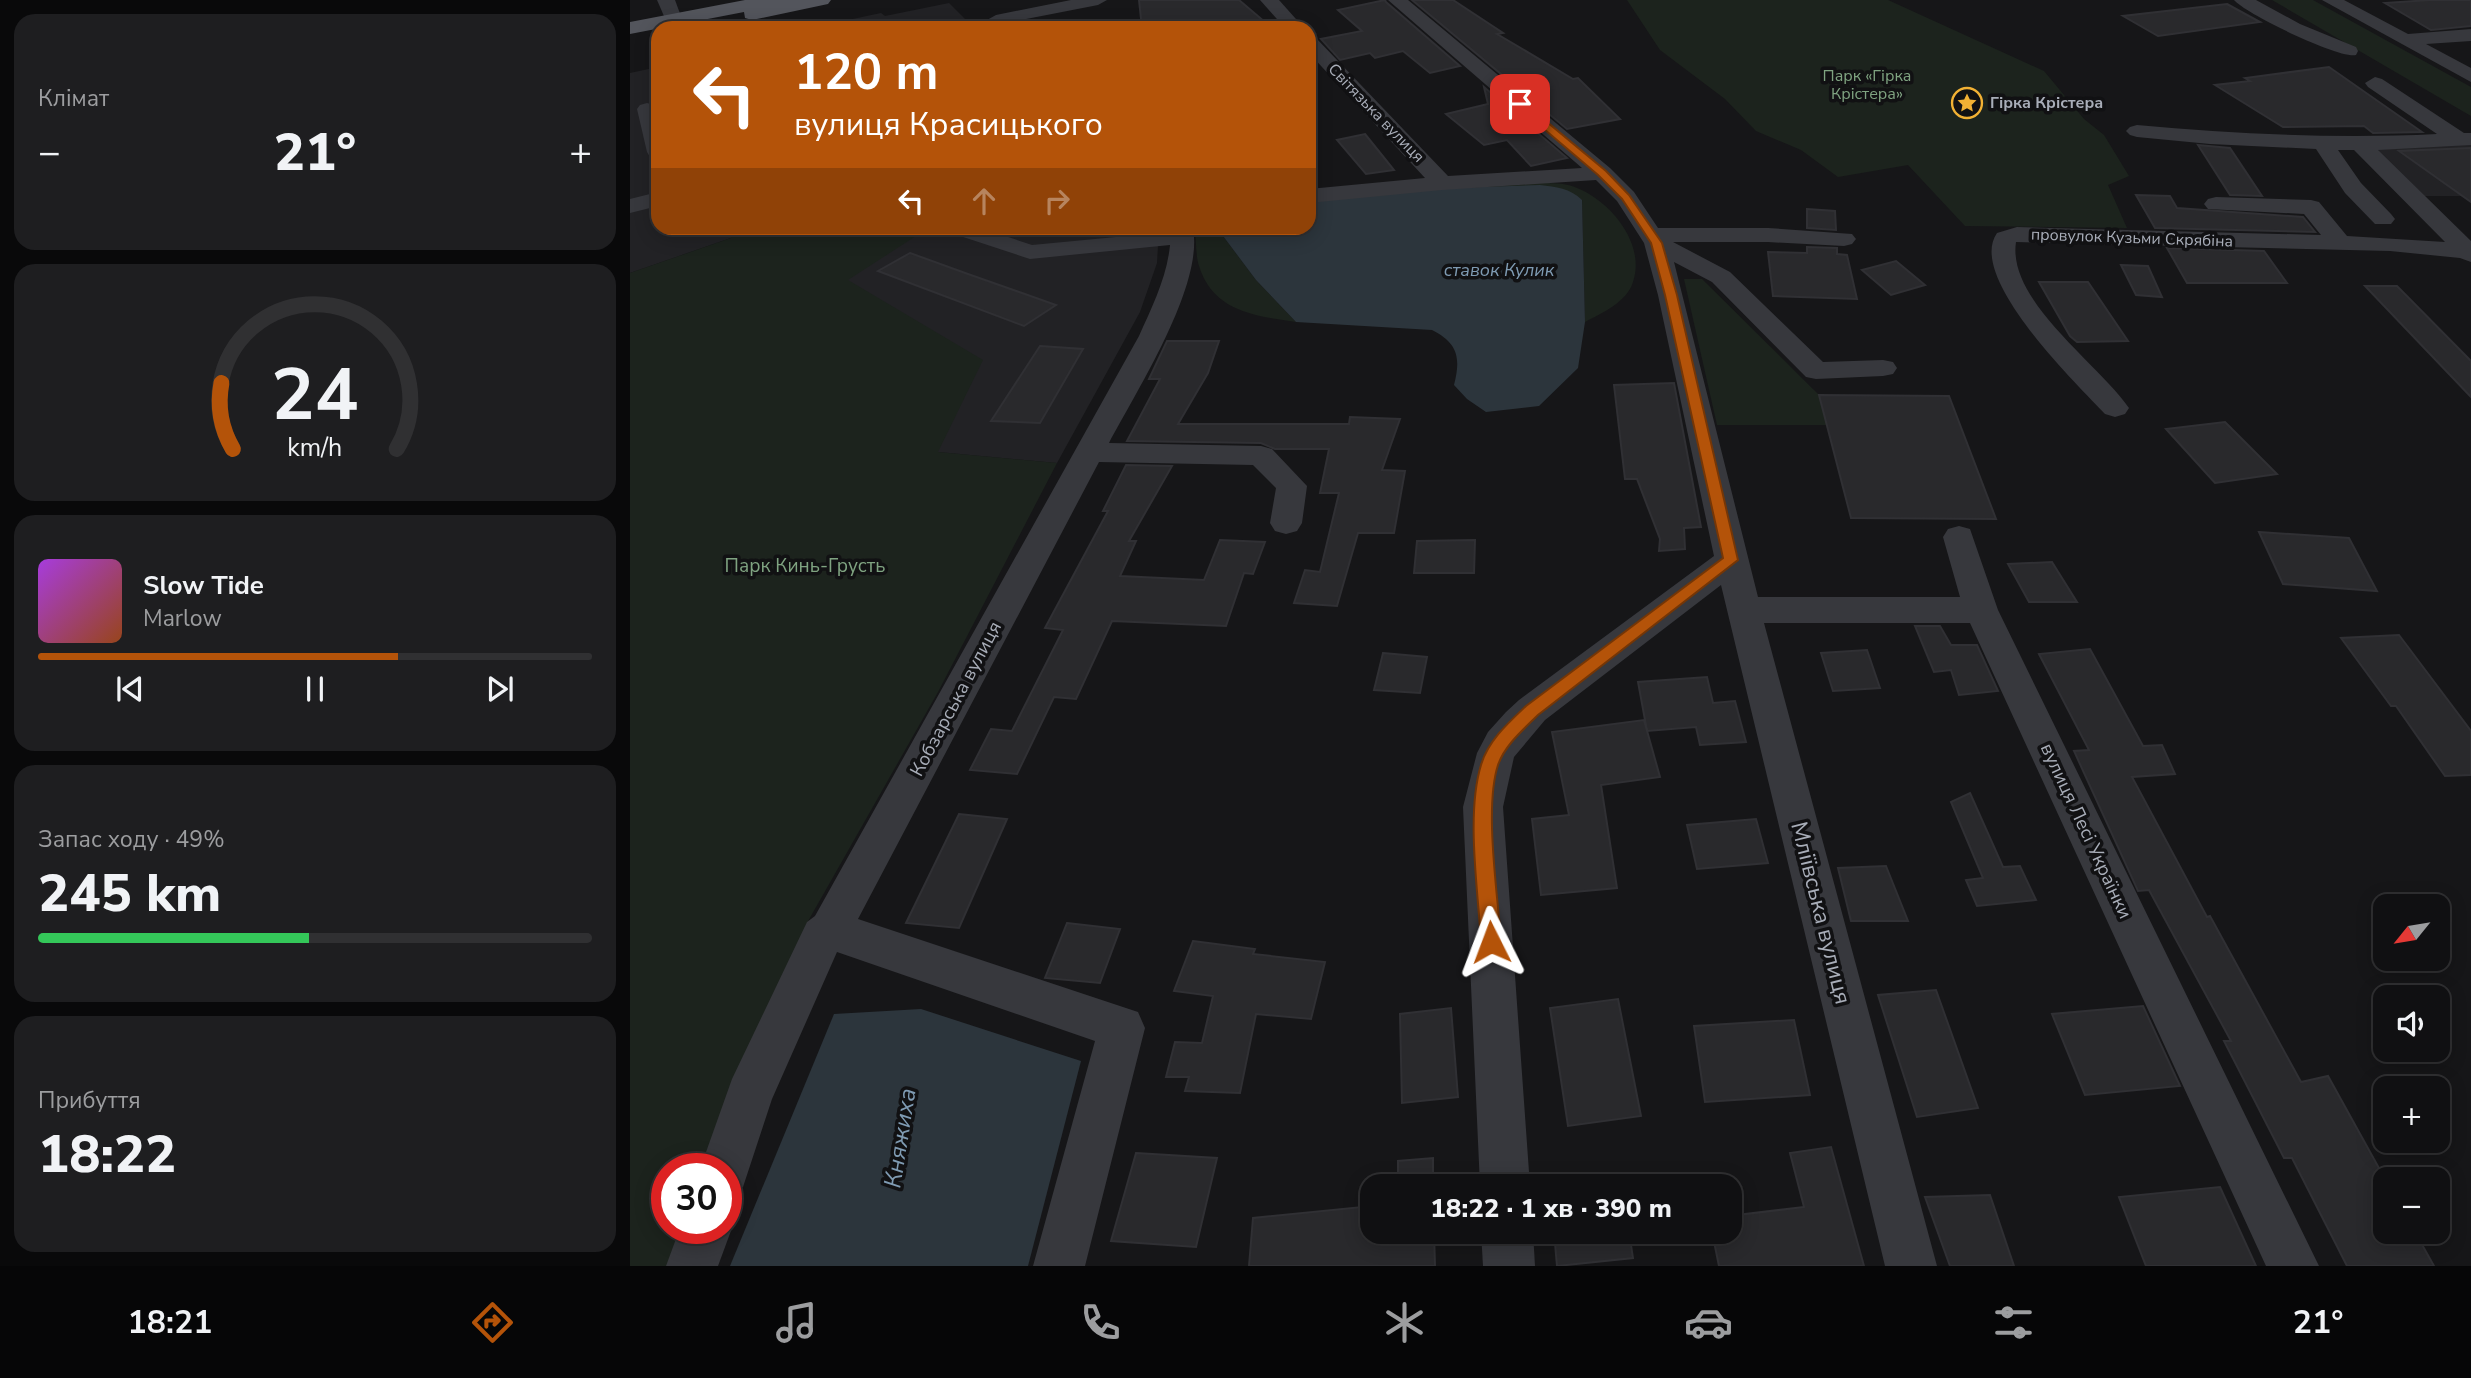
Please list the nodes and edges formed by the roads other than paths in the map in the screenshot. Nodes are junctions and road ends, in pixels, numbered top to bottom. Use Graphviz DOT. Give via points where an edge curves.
graph roads {
  1 [pos="666,0"];
  2 [pos="775,0"];
  3 [pos="821,0"];
  4 [pos="1098,0"];
  5 [pos="1269,0"];
  6 [pos="1397,0"];
  7 [pos="2243,0"];
  8 [pos="2331,0"];
  9 [pos="983,7"];
  10 [pos="669,21"];
  11 [pos="690,21"];
  12 [pos="699,21"];
  13 [pos="998,21"];
  14 [pos="1013,21"];
  15 [pos="1288,21"];
  16 [pos="651,27"];
  17 [pos="630,28"];
  18 [pos="651,31"];
  19 [pos="2471,35"];
  20 [pos="630,37"];
  21 [pos="2405,40"];
  22 [pos="1316,50"];
  23 [pos="2349,51"];
  24 [pos="2471,60"];
  25 [pos="2444,61"];
  26 [pos="2471,76"];
  27 [pos="2375,83"];
  28 [pos="647,110"];
  29 [pos="651,125"];
  30 [pos="2137,131"];
  31 [pos="2465,139"];
  32 [pos="2322,142"];
  33 [pos="2360,144"];
  34 [pos="1602,173"];
  35 [pos="1442,183"];
  36 [pos="1316,195"];
  37 [pos="651,202"];
  38 [pos="2216,204"];
  39 [pos="630,206"];
  40 [pos="2383,219"];
  41 [pos="980,235"];
  42 [pos="1171,235"];
  43 [pos="1181,235"];
  44 [pos="1654,239"];
  45 [pos="1844,239"];
  46 [pos="2340,243"];
  47 [pos="2470,253"];
  48 [pos="1883,368"];
  49 [pos="2115,408"];
  50 [pos="1089,452"];
  51 [pos="1286,523"];
  52 [pos="1959,537"];
  53 [pos="1731,560"];
  54 [pos="1744,610"];
  55 [pos="1981,610"];
  56 [pos="830,930"];
  57 [pos="730,1153"];
  58 [pos="1504,1174"];
  59 [pos="700,1244"];
  60 [pos="1508,1244"];
  61 [pos="692,1266"];
  62 [pos="1059,1266"];
  63 [pos="1509,1266"];
  64 [pos="1911,1266"];
  65 [pos="2293,1266"];
  1 -- 10 [label="street"];
  2 -- 11 [label="main road"];
  3 -- 12 [label="main road"];
  4 -- 14 [label="street"];
  5 -- 15 [label="street"];
  6 -- 34 [label="street"];
  7 -- 23 [label="street"];
  8 -- 21 [label="street"];
  9 -- 13 [label="street"];
  16 -- 17 [label="main road"];
  18 -- 20 [label="main road"];
  19 -- 21 [label="street"];
  21 -- 25 [label="street"];
  22 -- 35 [label="street, Світязька вулиця"];
  24 -- 25 [label="street"];
  25 -- 26 [label="street"];
  27 -- 31 [label="street"];
  28 -- 29 [label="street"];
  30 -- 32 [label="street"];
  31 -- 33 [label="street"];
  32 -- 33 [label="street"];
  32 -- 40 [label="street" via="2353,188"];
  33 -- 47 [label="street"];
  34 -- 35 [label="street, Світязька вулиця"];
  34 -- 44 [label="street" via="1626,197"];
  35 -- 36 [label="street, Світязька вулиця"];
  37 -- 39 [label="street"];
  38 -- 46 [label="street" via="2311,207"];
  41 -- 42 [label="street" via="1030,252"];
  43 -- 50 [label="street, Кобзарська вулиця" via="1175,281 1152,336"];
  44 -- 45 [label="street" via="1768,234"];
  44 -- 48 [label="street" via="1721,277 1816,372"];
  44 -- 53 [label="street, Мліївська вулиця"];
  46 -- 47 [label="street, провулок Кузьми Скрябіна"];
  46 -- 49 [label="street, провулок Кузьми Скрябіна" via="2017,234 2005,238 2000,246 2001,262 2028,310"];
  50 -- 51 [label="street" via="1261,456 1292,486"];
  50 -- 56 [label="street, Кобзарська вулиця"];
  52 -- 55 [label="street, вулиця Лесі Українки"];
  53 -- 54 [label="street, Мліївська вулиця"];
  53 -- 58 [label="street" via="1532,710 1505,736 1490,764 1483,807"];
  54 -- 55 [label="street"];
  54 -- 64 [label="street, Мліївська вулиця"];
  55 -- 65 [label="street, вулиця Лесі Українки"];
  56 -- 57 [label="street, Кобзарська вулиця" via="822,936 749,1096"];
  56 -- 62 [label="street" via="1122,1028"];
  59 -- 61 [label="street"];
  60 -- 63 [label="street"];
}
